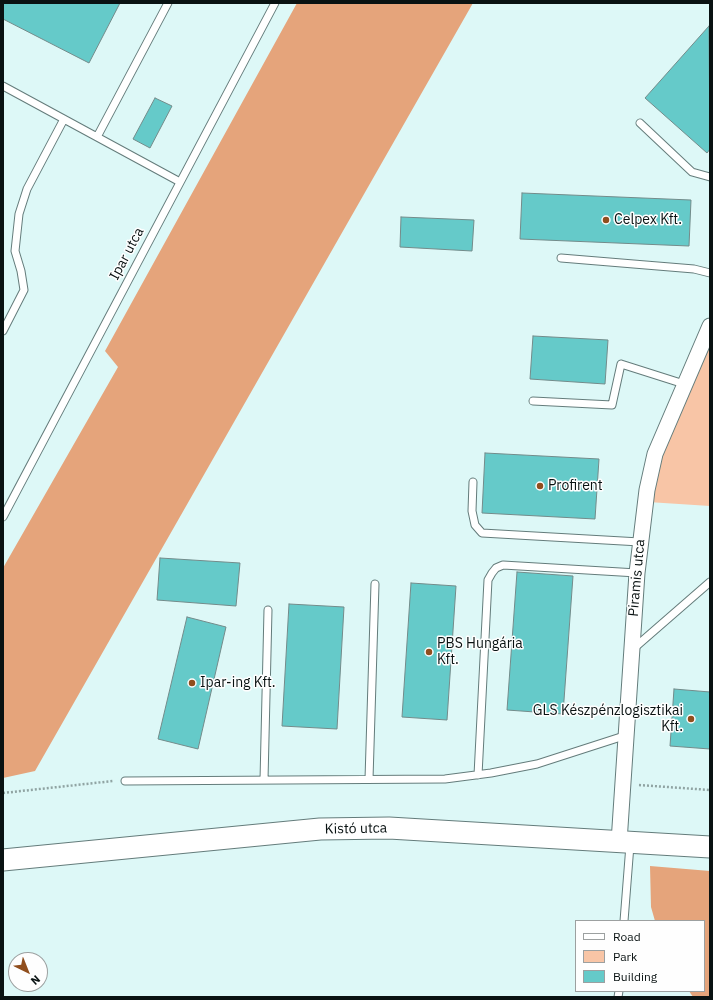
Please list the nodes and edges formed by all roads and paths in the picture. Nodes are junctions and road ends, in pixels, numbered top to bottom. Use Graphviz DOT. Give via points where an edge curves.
graph roads {
  1 [pos="168,3"];
  2 [pos="276,3"];
  3 [pos="3,86"];
  4 [pos="64,119"];
  5 [pos="640,123"];
  6 [pos="97,137"];
  7 [pos="710,177"];
  8 [pos="180,182"];
  9 [pos="561,258"];
  10 [pos="710,273"];
  11 [pos="710,326"];
  12 [pos="3,331"];
  13 [pos="684,384"];
  14 [pos="533,401"];
  15 [pos="473,482"];
  16 [pos="3,517"];
  17 [pos="640,542"];
  18 [pos="637,573"];
  19 [pos="710,582"];
  20 [pos="374,584"];
  21 [pos="268,610"];
  22 [pos="632,651"];
  23 [pos="627,735"];
  24 [pos="478,774"];
  25 [pos="369,779"];
  26 [pos="264,780"];
  27 [pos="125,781"];
  28 [pos="624,784"];
  29 [pos="710,790"];
  30 [pos="3,793"];
  31 [pos="624,842"];
  32 [pos="710,848"];
  33 [pos="3,860"];
  34 [pos="624,920"];
  1 -- 6 [label="lane"];
  2 -- 8 [label="lane, Ipar utca"];
  3 -- 4 [label="lane"];
  4 -- 6 [label="lane"];
  4 -- 12 [label="lane" via="27,189 19,214 14,251 24,290"];
  5 -- 7 [label="lane" via="692,172"];
  6 -- 8 [label="lane"];
  8 -- 16 [label="lane, Ipar utca"];
  9 -- 10 [label="lane"];
  11 -- 13 [label="street, Piramis utca"];
  13 -- 14 [label="lane" via="621,364 612,405"];
  13 -- 17 [label="street, Piramis utca" via="655,454 646,490"];
  15 -- 17 [label="lane" via="472,511 475,524 482,533"];
  17 -- 18 [label="street, Piramis utca"];
  18 -- 22 [label="street, Piramis utca"];
  18 -- 24 [label="lane" via="503,565 492,573 488,580"];
  19 -- 22 [label="lane"];
  20 -- 25 [label="lane"];
  21 -- 26 [label="lane"];
  22 -- 23 [label="street, Piramis utca"];
  23 -- 24 [label="lane" via="537,764"];
  23 -- 28 [label="street, Piramis utca"];
  24 -- 25 [label="lane" via="445,778"];
  25 -- 26 [label="lane"];
  26 -- 27 [label="lane"];
  27 -- 30 [label="path" via="104,781"];
  28 -- 29 [label="path"];
  28 -- 31 [label="street, Piramis utca"];
  31 -- 32 [label="street, Kistó utca"];
  31 -- 33 [label="street, Kistó utca" via="389,828 320,829"];
  31 -- 34 [label="lane"];
}
